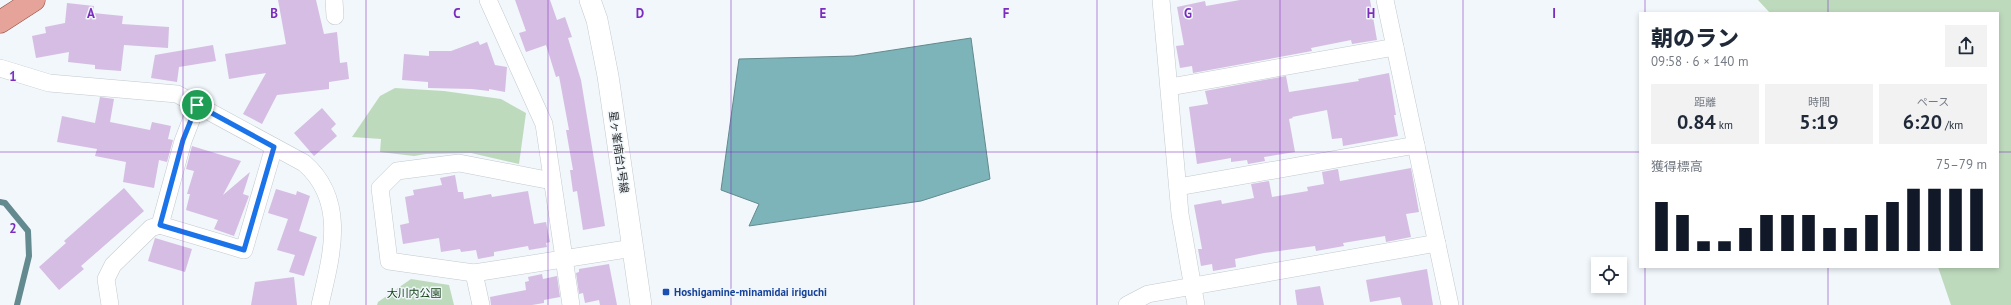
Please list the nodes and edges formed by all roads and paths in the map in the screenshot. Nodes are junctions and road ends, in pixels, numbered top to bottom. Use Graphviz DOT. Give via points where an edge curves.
graph roads {
  1 [pos="34,0"];
  2 [pos="488,0"];
  3 [pos="590,0"];
  4 [pos="1161,0"];
  5 [pos="1385,0"];
  6 [pos="0,22"];
  7 [pos="1395,47"];
  8 [pos="0,68"];
  9 [pos="1170,87"];
  10 [pos="197,105"];
  11 [pos="1416,145"];
  12 [pos="274,147"];
  13 [pos="552,181"];
  14 [pos="1178,187"];
  15 [pos="160,225"];
  16 [pos="1437,243"];
  17 [pos="634,248"];
  18 [pos="564,259"];
  19 [pos="474,273"];
  20 [pos="1192,286"];
  21 [pos="110,305"];
  22 [pos="320,305"];
  23 [pos="481,305"];
  24 [pos="571,305"];
  25 [pos="641,305"];
  26 [pos="1127,305"];
  27 [pos="1196,305"];
  28 [pos="1450,305"];
  1 -- 6 [label="main road"];
  2 -- 13 [label="street" via="540,112"];
  3 -- 17 [label="street, 星ヶ峯南台1号線" via="597,20 608,76"];
  4 -- 9 [label="street"];
  5 -- 7 [label="street"];
  7 -- 9 [label="street"];
  7 -- 11 [label="street"];
  8 -- 10 [label="street" via="49,83 177,94"];
  9 -- 14 [label="street"];
  10 -- 12 [label="street"];
  10 -- 15 [label="street" via="183,140"];
  11 -- 14 [label="street"];
  11 -- 16 [label="street"];
  12 -- 15 [label="street" via="244,250"];
  12 -- 22 [label="street" via="312,170 328,199 334,232 332,256"];
  13 -- 18 [label="street"];
  13 -- 19 [label="street" via="459,163 396,171 380,188 389,261"];
  14 -- 20 [label="street"];
  15 -- 21 [label="street" via="151,228 113,265 106,279"];
  16 -- 20 [label="street"];
  16 -- 28 [label="street"];
  17 -- 18 [label="street"];
  17 -- 25 [label="street, 星ヶ峯南台1号線"];
  18 -- 19 [label="street"];
  18 -- 24 [label="street"];
  19 -- 23 [label="street"];
  20 -- 26 [label="street" via="1148,294"];
  20 -- 27 [label="street"];
}
